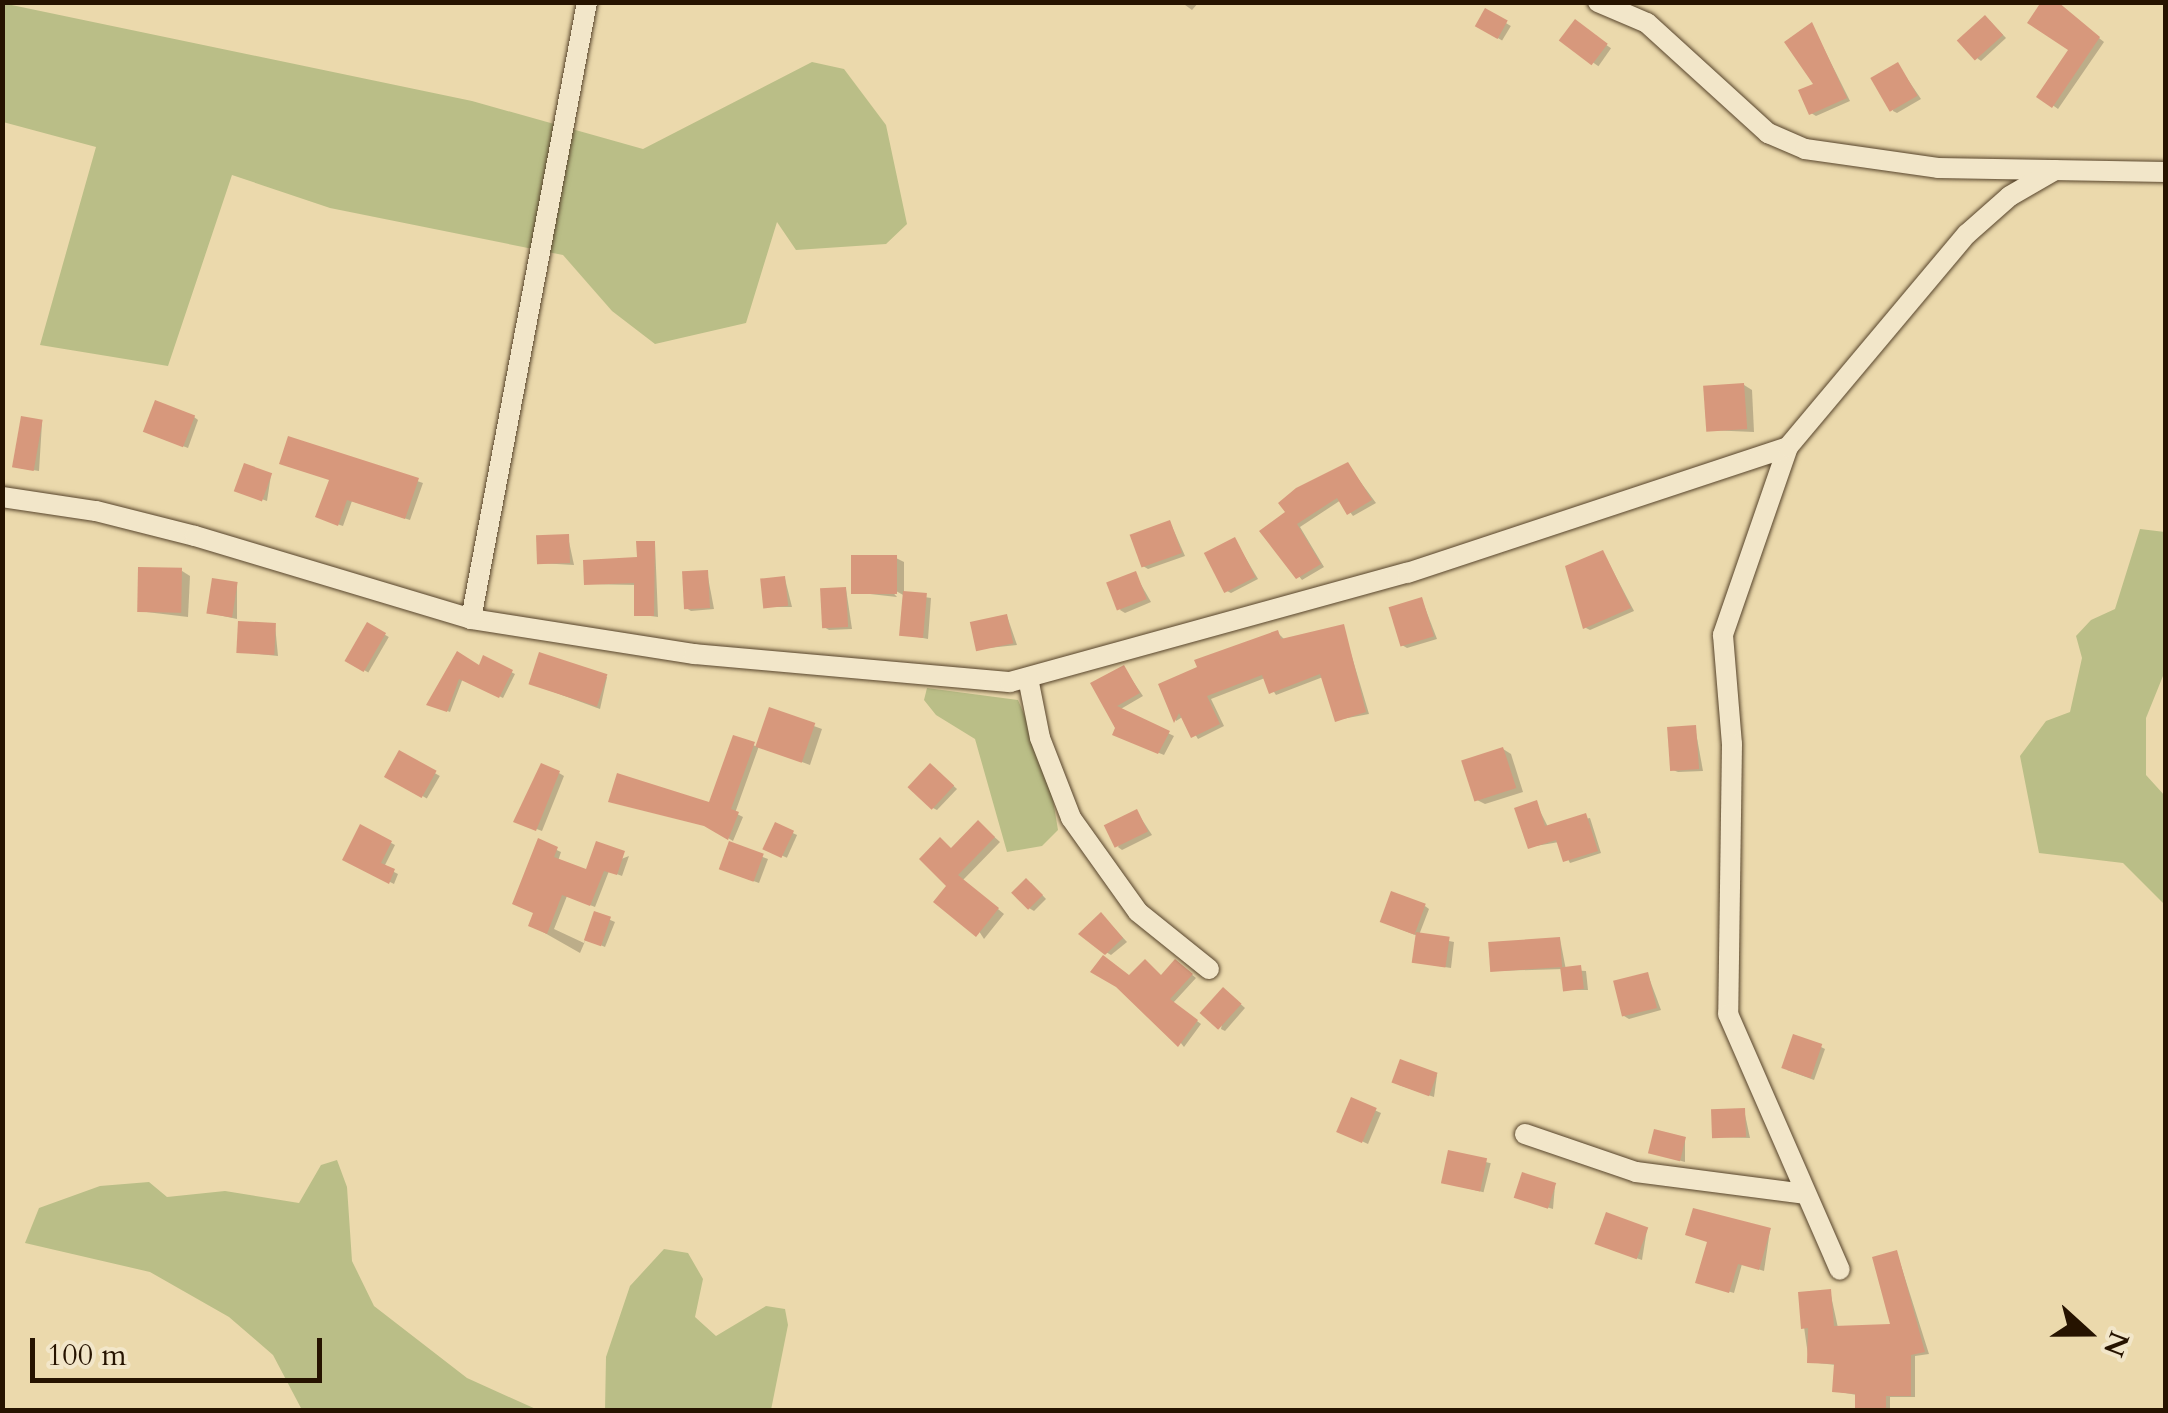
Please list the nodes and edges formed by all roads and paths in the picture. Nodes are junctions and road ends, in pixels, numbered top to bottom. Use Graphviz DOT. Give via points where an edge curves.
graph roads {
  1 [pos="587,2"];
  2 [pos="1598,2"];
  3 [pos="2055,170"];
  4 [pos="2166,172"];
  5 [pos="1788,447"];
  6 [pos="2,497"];
  7 [pos="472,619"];
  8 [pos="1028,678"];
  9 [pos="1208,969"];
  10 [pos="1525,1134"];
  11 [pos="1805,1194"];
  12 [pos="1840,1270"];
  1 -- 7 [label="street"];
  2 -- 3 [label="street" via="1646,23 1768,134 1805,149 1874,164"];
  3 -- 4 [label="street"];
  3 -- 5 [label="street" via="2010,196 1967,234"];
  5 -- 8 [label="street" via="1407,573"];
  5 -- 11 [label="street" via="1723,635 1732,744 1727,996 1738,1047"];
  6 -- 7 [label="street" via="96,510"];
  7 -- 8 [label="street" via="694,654 990,682"];
  8 -- 9 [label="street" via="1048,762 1071,818 1138,912"];
  10 -- 11 [label="street" via="1636,1172"];
  11 -- 12 [label="street"];
}
